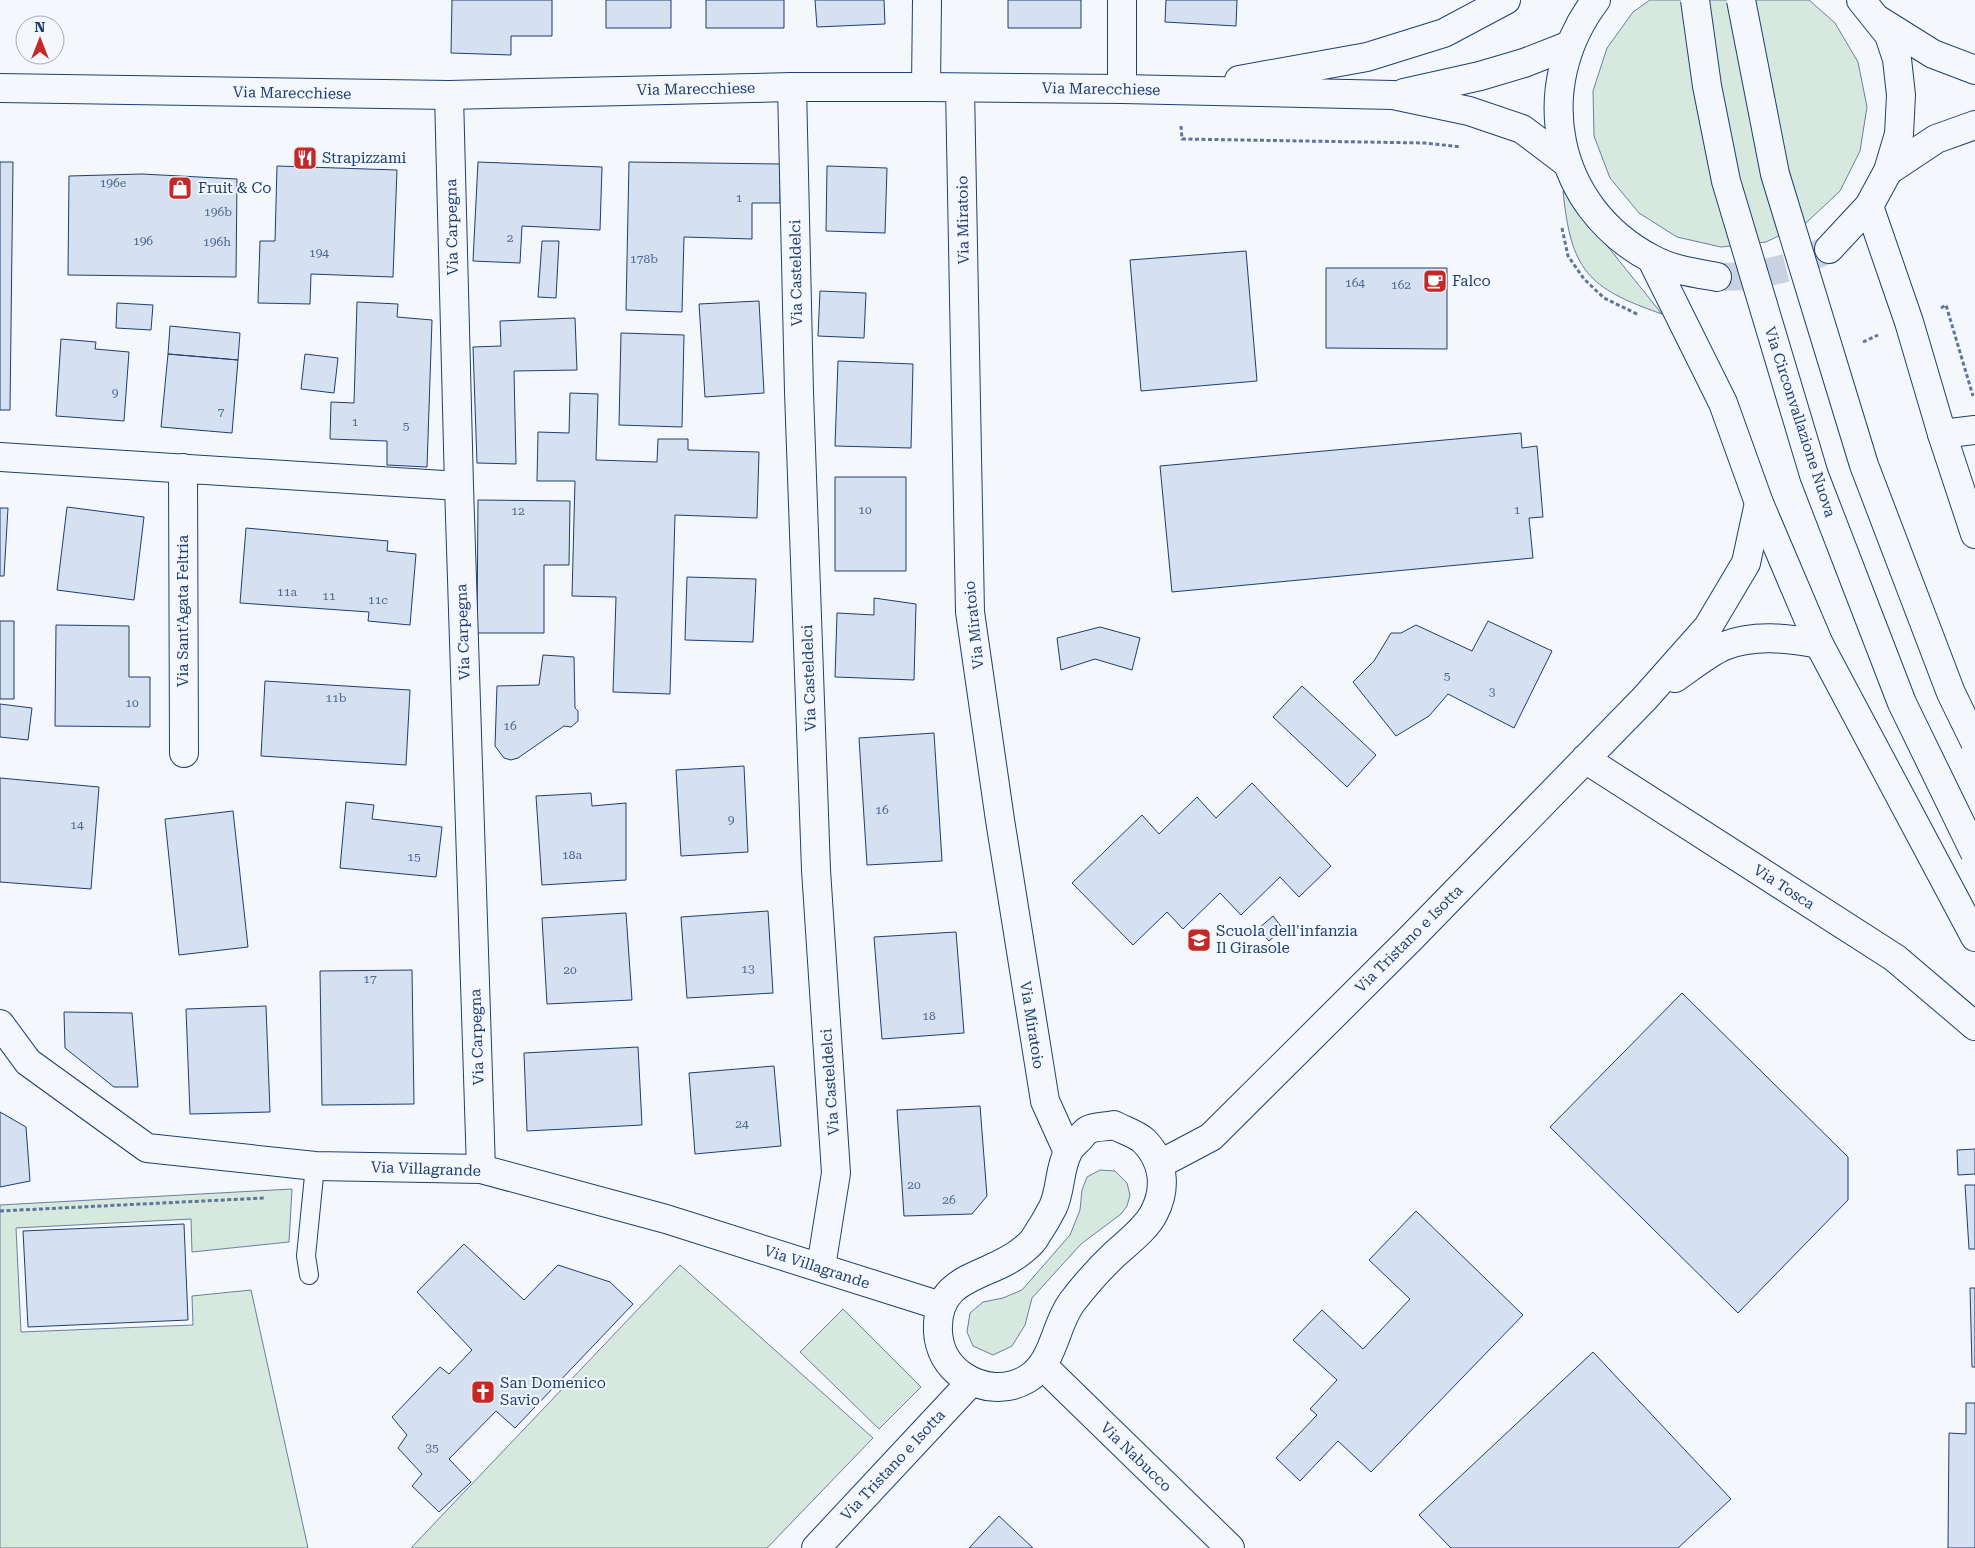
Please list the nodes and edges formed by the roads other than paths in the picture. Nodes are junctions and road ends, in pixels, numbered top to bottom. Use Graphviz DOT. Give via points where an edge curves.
graph roads {
  1 [pos="927,0"];
  2 [pos="1122,0"];
  3 [pos="1506,0"];
  4 [pos="1596,0"];
  5 [pos="1695,0"];
  6 [pos="1741,0"];
  7 [pos="1869,9"];
  8 [pos="1570,45"];
  9 [pos="1975,70"];
  10 [pos="792,87"];
  11 [pos="926,87"];
  12 [pos="0,88"];
  13 [pos="960,88"];
  14 [pos="1122,89"];
  15 [pos="1180,90"];
  16 [pos="449,95"];
  17 [pos="1393,95"];
  18 [pos="1975,125"];
  19 [pos="1567,163"];
  20 [pos="1888,171"];
  21 [pos="1869,206"];
  22 [pos="1829,249"];
  23 [pos="1652,260"];
  24 [pos="1717,278"];
  25 [pos="1975,430"];
  26 [pos="1942,434"];
  27 [pos="0,457"];
  28 [pos="183,468"];
  29 [pos="459,486"];
  30 [pos="1759,503"];
  31 [pos="1975,534"];
  32 [pos="1819,644"];
  33 [pos="1645,698"];
  34 [pos="1975,742"];
  35 [pos="184,753"];
  36 [pos="1585,759"];
  37 [pos="1975,854"];
  38 [pos="1975,937"];
  39 [pos="0,1024"];
  40 [pos="1975,1026"];
  41 [pos="1068,1152"];
  42 [pos="1160,1164"];
  43 [pos="315,1166"];
  44 [pos="481,1169"];
  45 [pos="821,1267"];
  46 [pos="309,1275"];
  47 [pos="941,1306"];
  48 [pos="1042,1365"];
  49 [pos="971,1382"];
  50 [pos="816,1548"];
  51 [pos="1230,1548"];
  1 -- 11 [label="street"];
  2 -- 14 [label="street"];
  3 -- 15 [label="street" via="1444,33 1367,57"];
  4 -- 8 [label="street"];
  5 -- 37 [label="street, Via Circonvallazione Nuova, bridge" via="1707,86 1726,181 1814,475 1902,704"];
  6 -- 34 [label="street, bridge" via="1776,174 1864,466 1951,693"];
  7 -- 9 [label="street" via="1933,54"];
  7 -- 20 [label="street" via="1889,35 1897,59 1901,95 1899,134"];
  8 -- 17 [label="street, Via Marecchiese" via="1480,76"];
  8 -- 19 [label="street" via="1561,74 1558,109 1560,137"];
  10 -- 11 [label="street, Via Marecchiese"];
  10 -- 16 [label="street, Via Marecchiese"];
  10 -- 45 [label="street, Via Casteldelci" via="816,870 836,1173"];
  11 -- 13 [label="street, Via Marecchiese"];
  12 -- 16 [label="street, Via Marecchiese"];
  13 -- 14 [label="street, Via Marecchiese"];
  13 -- 41 [label="street, Via Miratoio" via="970,612 1045,1101"];
  14 -- 15 [label="street, Via Marecchiese"];
  15 -- 17 [label="street, Via Marecchiese"];
  16 -- 29 [label="street, Via Carpegna"];
  17 -- 19 [label="street, Via Marecchiese" via="1469,110 1522,129"];
  18 -- 20 [label="street" via="1936,139"];
  19 -- 23 [label="street" via="1580,192 1600,219 1624,242"];
  20 -- 21 [label="street"];
  21 -- 22 [label="street"];
  21 -- 26 [label="street" via="1909,322"];
  23 -- 24 [label="street" via="1682,271"];
  23 -- 30 [label="street" via="1723,403"];
  25 -- 26 [label="street"];
  26 -- 31 [label="street"];
  27 -- 28 [label="street"];
  28 -- 29 [label="street"];
  28 -- 35 [label="street, Via Sant'Agata Feltria"];
  29 -- 44 [label="street, Via Carpegna"];
  30 -- 32 [label="street"];
  30 -- 33 [label="street, Via Tristano e Isotta" via="1746,563 1708,626"];
  32 -- 33 [label="street, Via Tristano e Isotta" via="1787,638 1755,638 1723,646"];
  32 -- 38 [label="street"];
  33 -- 36 [label="street, Via Tristano e Isotta"];
  36 -- 40 [label="street, Via Tosca" via="1895,958"];
  36 -- 42 [label="street, Via Tristano e Isotta" via="1211,1137"];
  39 -- 43 [label="street, Via Villagrande" via="28,1062 147,1148"];
  41 -- 42 [label="street" via="1088,1129 1114,1126 1143,1139"];
  41 -- 47 [label="street" via="1054,1206 1034,1240 1015,1256 967,1278 950,1291"];
  42 -- 48 [label="street" via="1162,1189 1154,1214 1070,1304"];
  43 -- 44 [label="street, Via Villagrande"];
  43 -- 46 [label="lane" via="306,1256"];
  44 -- 45 [label="street, Via Villagrande"];
  45 -- 47 [label="street, Via Villagrande"];
  47 -- 49 [label="street" via="937,1323 938,1341 956,1372"];
  48 -- 49 [label="street" via="1028,1378 1010,1386 990,1387"];
  48 -- 51 [label="street, Via Nabucco"];
  49 -- 50 [label="street, Via Tristano e Isotta"];
}
